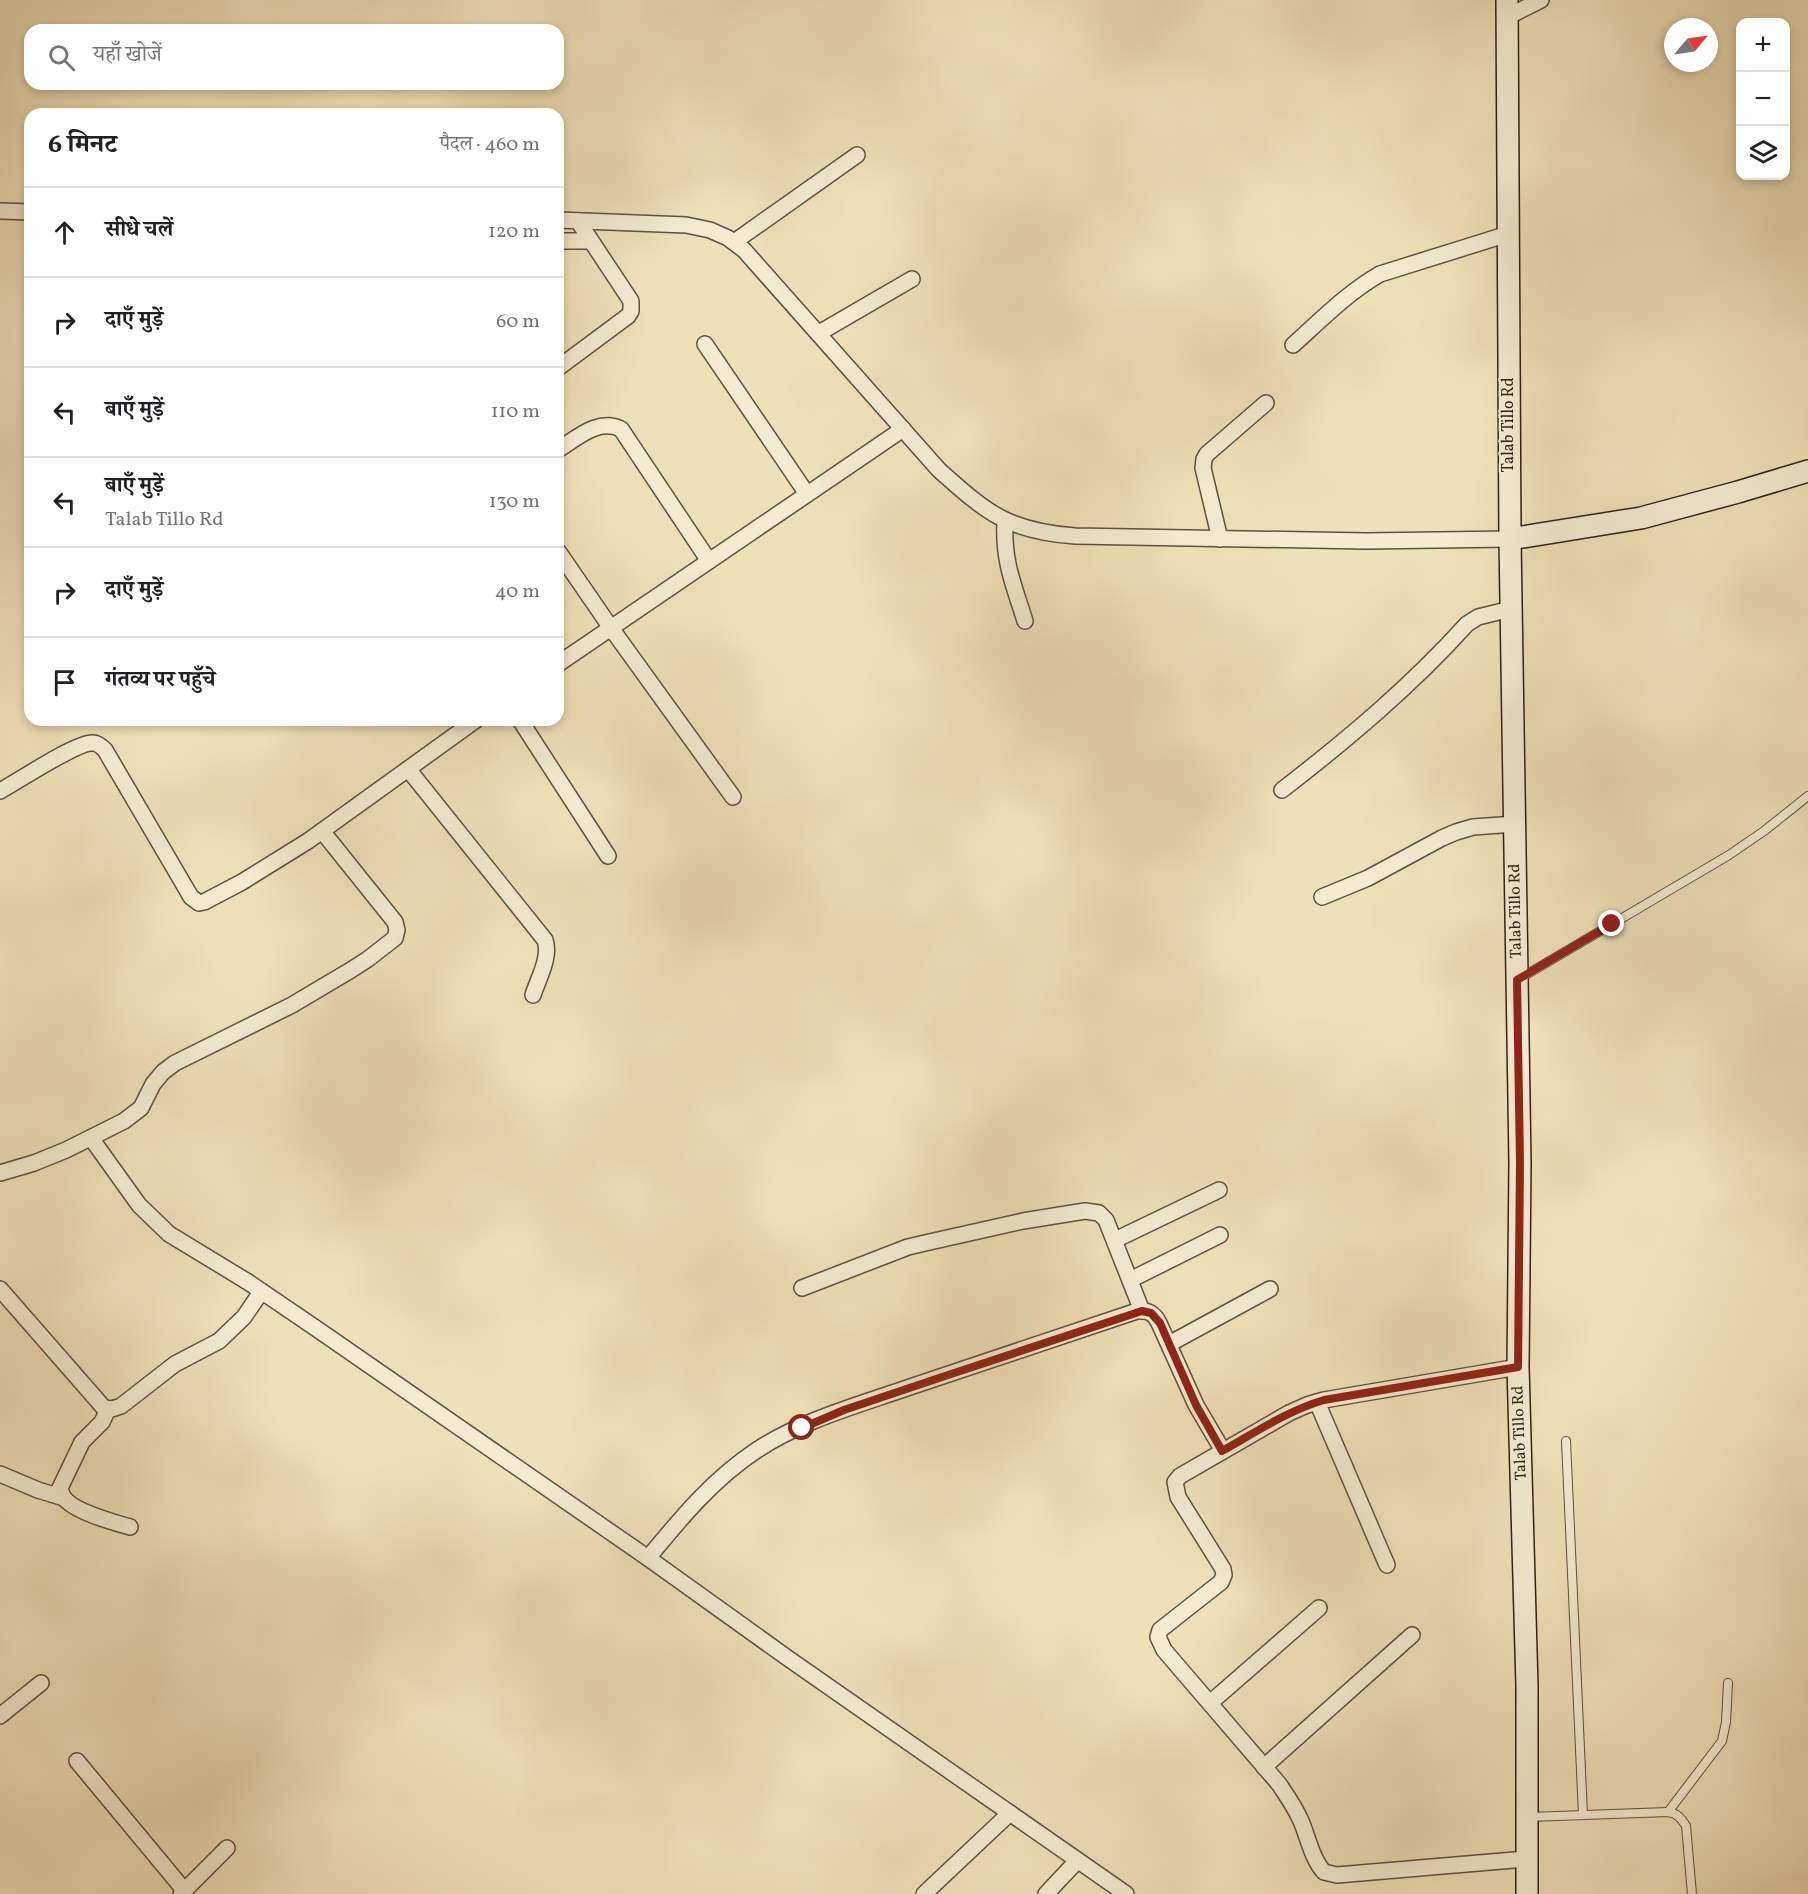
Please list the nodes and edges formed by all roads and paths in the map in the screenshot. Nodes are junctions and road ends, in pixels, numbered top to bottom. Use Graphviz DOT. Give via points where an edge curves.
graph roads {
  1 [pos="1541,0"];
  2 [pos="1507,8"];
  3 [pos="858,155"];
  4 [pos="0,211"];
  5 [pos="24,212"];
  6 [pos="564,222"];
  7 [pos="585,231"];
  8 [pos="1508,234"];
  9 [pos="564,239"];
  10 [pos="734,242"];
  11 [pos="912,279"];
  12 [pos="819,333"];
  13 [pos="705,344"];
  14 [pos="1293,345"];
  15 [pos="564,364"];
  16 [pos="1266,403"];
  17 [pos="903,429"];
  18 [pos="564,446"];
  19 [pos="1808,471"];
  20 [pos="807,494"];
  21 [pos="1005,531"];
  22 [pos="1220,538"];
  23 [pos="1510,539"];
  24 [pos="564,560"];
  25 [pos="709,561"];
  26 [pos="1511,609"];
  27 [pos="1025,621"];
  28 [pos="611,628"];
  29 [pos="564,660"];
  30 [pos="468,726"];
  31 [pos="524,726"];
  32 [pos="408,769"];
  33 [pos="1282,790"];
  34 [pos="0,791"];
  35 [pos="1808,796"];
  36 [pos="734,797"];
  37 [pos="1515,824"];
  38 [pos="322,831"];
  39 [pos="608,856"];
  40 [pos="1322,897"];
  41 [pos="1517,980"];
  42 [pos="533,995"];
  43 [pos="91,1138"];
  44 [pos="0,1173"];
  45 [pos="1220,1190"];
  46 [pos="1220,1235"];
  47 [pos="1114,1240"];
  48 [pos="1130,1280"];
  49 [pos="802,1288"];
  50 [pos="0,1289"];
  51 [pos="1270,1289"];
  52 [pos="261,1292"];
  53 [pos="1142,1311"];
  54 [pos="1169,1344"];
  55 [pos="1518,1367"];
  56 [pos="1317,1402"];
  57 [pos="108,1409"];
  58 [pos="1566,1441"];
  59 [pos="1222,1451"];
  60 [pos="0,1474"];
  61 [pos="64,1498"];
  62 [pos="130,1527"];
  63 [pos="648,1558"];
  64 [pos="1387,1565"];
  65 [pos="1319,1608"];
  66 [pos="1412,1635"];
  67 [pos="41,1683"];
  68 [pos="1728,1683"];
  69 [pos="1210,1703"];
  70 [pos="0,1716"];
  71 [pos="77,1761"];
  72 [pos="1264,1767"];
  73 [pos="1668,1812"];
  74 [pos="1010,1813"];
  75 [pos="1583,1815"];
  76 [pos="1527,1817"];
  77 [pos="227,1848"];
  78 [pos="1527,1859"];
  79 [pos="1077,1862"];
  80 [pos="183,1892"];
  81 [pos="924,1894"];
  82 [pos="1046,1894"];
  83 [pos="1126,1894"];
  84 [pos="1527,1894"];
  85 [pos="1692,1894"];
  1 -- 2 [label="street"];
  2 -- 8 [label="main road, Talab Tillo Rd"];
  3 -- 10 [label="street"];
  4 -- 5 [label="street"];
  6 -- 7 [label="street"];
  7 -- 9 [label="street"];
  7 -- 10 [label="street" via="686,225 710,230"];
  7 -- 15 [label="street" via="631,302 631,311"];
  8 -- 14 [label="street" via="1380,274 1347,297"];
  8 -- 23 [label="main road, Talab Tillo Rd"];
  10 -- 12 [label="street"];
  11 -- 12 [label="street"];
  12 -- 17 [label="street"];
  13 -- 20 [label="street"];
  16 -- 22 [label="street" via="1203,459"];
  17 -- 20 [label="street"];
  17 -- 21 [label="street" via="939,470"];
  18 -- 25 [label="street" via="595,427 621,429"];
  19 -- 23 [label="main road" via="1641,518"];
  20 -- 25 [label="street"];
  21 -- 22 [label="street"];
  21 -- 27 [label="street" via="1009,570"];
  22 -- 23 [label="street"];
  23 -- 26 [label="main road, Talab Tillo Rd"];
  24 -- 28 [label="street"];
  25 -- 28 [label="street"];
  26 -- 33 [label="street" via="1467,624 1372,718"];
  26 -- 37 [label="main road, Talab Tillo Rd"];
  28 -- 29 [label="street"];
  28 -- 36 [label="street"];
  30 -- 32 [label="street"];
  31 -- 39 [label="street"];
  32 -- 38 [label="street"];
  32 -- 42 [label="street" via="543,935 547,951"];
  34 -- 38 [label="street" via="72,750 93,743 100,746 191,897 199,903 242,882"];
  35 -- 41 [label="lane" via="1729,855"];
  37 -- 40 [label="street" via="1456,832"];
  37 -- 41 [label="main road, Talab Tillo Rd"];
  38 -- 43 [label="street" via="395,922 395,938 292,1005 175,1063 153,1084 141,1108"];
  41 -- 55 [label="main road, Talab Tillo Rd"];
  43 -- 44 [label="street"];
  43 -- 52 [label="street" via="154,1221"];
  45 -- 47 [label="street"];
  46 -- 48 [label="street"];
  47 -- 48 [label="street"];
  47 -- 49 [label="street" via="1099,1213 1085,1211 1045,1217 908,1246"];
  48 -- 53 [label="street"];
  50 -- 57 [label="street"];
  51 -- 54 [label="street"];
  52 -- 57 [label="street" via="237,1325 219,1341 175,1364 121,1406"];
  52 -- 63 [label="street"];
  53 -- 54 [label="street" via="1156,1316"];
  53 -- 63 [label="street" via="876,1399 787,1434 742,1461 700,1497"];
  54 -- 59 [label="street"];
  55 -- 56 [label="street"];
  55 -- 76 [label="main road, Talab Tillo Rd"];
  56 -- 59 [label="street" via="1289,1413"];
  56 -- 64 [label="street"];
  57 -- 61 [label="street" via="102,1422 86,1437 61,1484"];
  58 -- 75 [label="lane"];
  59 -- 69 [label="street" via="1180,1476 1175,1487 1223,1569 1224,1578 1160,1630 1158,1637 1164,1650"];
  60 -- 61 [label="street"];
  61 -- 62 [label="street" via="96,1516"];
  63 -- 74 [label="street"];
  65 -- 69 [label="street"];
  66 -- 72 [label="street"];
  67 -- 70 [label="street"];
  68 -- 73 [label="lane" via="1722,1741"];
  69 -- 72 [label="street"];
  71 -- 80 [label="street"];
  72 -- 78 [label="street" via="1291,1801 1324,1872"];
  73 -- 75 [label="lane"];
  73 -- 85 [label="lane" via="1675,1813 1686,1826"];
  74 -- 79 [label="street"];
  74 -- 81 [label="street"];
  75 -- 76 [label="lane"];
  76 -- 78 [label="main road, Talab Tillo Rd"];
  77 -- 80 [label="street"];
  78 -- 84 [label="main road, Talab Tillo Rd"];
  79 -- 82 [label="street"];
  79 -- 83 [label="street"];
}
